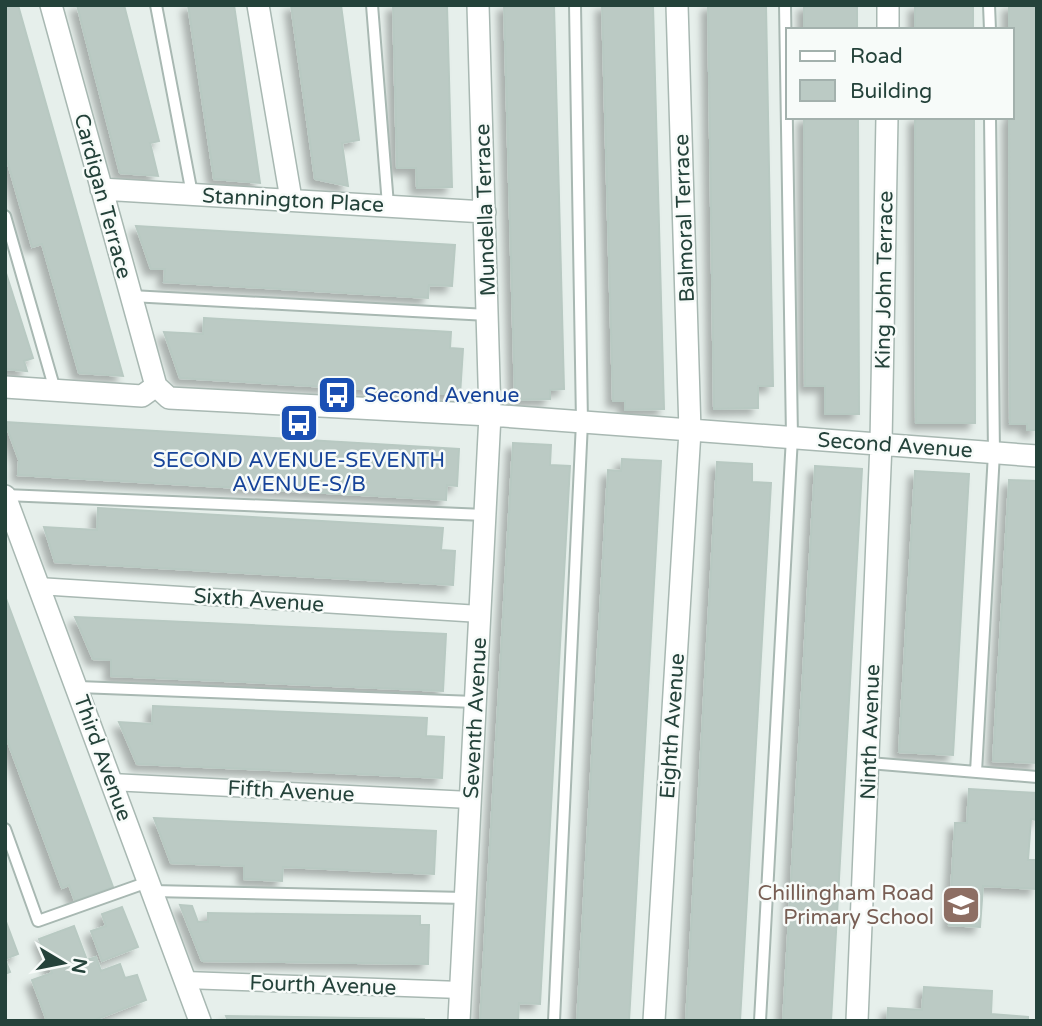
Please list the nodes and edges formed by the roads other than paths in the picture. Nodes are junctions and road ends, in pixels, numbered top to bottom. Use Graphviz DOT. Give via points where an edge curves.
graph roads {
  1 [pos="51,5"];
  2 [pos="156,5"];
  3 [pos="258,5"];
  4 [pos="372,5"];
  5 [pos="478,5"];
  6 [pos="575,5"];
  7 [pos="677,5"];
  8 [pos="785,5"];
  9 [pos="888,5"];
  10 [pos="989,5"];
  11 [pos="888,28"];
  12 [pos="989,28"];
  13 [pos="786,67"];
  14 [pos="787,119"];
  15 [pos="887,119"];
  16 [pos="990,119"];
  17 [pos="101,189"];
  18 [pos="192,194"];
  19 [pos="291,199"];
  20 [pos="388,205"];
  21 [pos="485,212"];
  22 [pos="5,216"];
  23 [pos="131,296"];
  24 [pos="488,315"];
  25 [pos="156,386"];
  26 [pos="5,387"];
  27 [pos="55,390"];
  28 [pos="491,415"];
  29 [pos="582,422"];
  30 [pos="690,431"];
  31 [pos="792,437"];
  32 [pos="881,443"];
  33 [pos="994,453"];
  34 [pos="1037,456"];
  35 [pos="5,496"];
  36 [pos="485,515"];
  37 [pos="38,586"];
  38 [pos="480,614"];
  39 [pos="78,687"];
  40 [pos="475,702"];
  41 [pos="869,763"];
  42 [pos="976,772"];
  43 [pos="1037,777"];
  44 [pos="111,782"];
  45 [pos="470,800"];
  46 [pos="5,829"];
  47 [pos="150,886"];
  48 [pos="465,898"];
  49 [pos="185,980"];
  50 [pos="460,990"];
  51 [pos="200,1021"];
  52 [pos="459,1021"];
  53 [pos="554,1021"];
  54 [pos="654,1021"];
  55 [pos="760,1021"];
  56 [pos="857,1021"];
  1 -- 17 [label="street, Cardigan Terrace"];
  2 -- 18 [label="lane"];
  3 -- 19 [label="street"];
  4 -- 20 [label="lane"];
  5 -- 21 [label="street, Mundella Terrace"];
  6 -- 29 [label="lane"];
  7 -- 30 [label="street, Balmoral Terrace"];
  8 -- 13 [label="lane"];
  9 -- 11 [label="street"];
  10 -- 12 [label="lane"];
  14 -- 31 [label="lane"];
  15 -- 32 [label="street, King John Terrace"];
  16 -- 33 [label="lane"];
  17 -- 18 [label="street, Stannington Place"];
  17 -- 23 [label="street, Cardigan Terrace"];
  18 -- 19 [label="street, Stannington Place"];
  19 -- 20 [label="street, Stannington Place"];
  20 -- 21 [label="street, Stannington Place"];
  21 -- 24 [label="street, Mundella Terrace"];
  22 -- 27 [label="lane"];
  23 -- 24 [label="lane"];
  23 -- 25 [label="street, Cardigan Terrace"];
  24 -- 28 [label="street, Mundella Terrace"];
  25 -- 27 [label="street" via="142,396"];
  25 -- 28 [label="street, Second Avenue" via="169,398"];
  26 -- 27 [label="street"];
  28 -- 29 [label="street, Second Avenue"];
  28 -- 36 [label="street, Seventh Avenue"];
  29 -- 30 [label="street, Second Avenue"];
  29 -- 53 [label="lane"];
  30 -- 31 [label="street, Second Avenue"];
  30 -- 54 [label="street, Eighth Avenue"];
  31 -- 32 [label="street, Second Avenue"];
  31 -- 55 [label="lane"];
  32 -- 33 [label="street, Second Avenue"];
  32 -- 41 [label="street, Ninth Avenue"];
  33 -- 34 [label="street, Second Avenue"];
  33 -- 42 [label="lane"];
  35 -- 36 [label="lane"];
  35 -- 37 [label="street, Third Avenue"];
  36 -- 38 [label="street, Seventh Avenue"];
  37 -- 38 [label="street, Sixth Avenue"];
  37 -- 39 [label="street, Third Avenue"];
  38 -- 40 [label="street, Seventh Avenue"];
  39 -- 40 [label="lane"];
  39 -- 44 [label="street, Third Avenue"];
  40 -- 45 [label="street, Seventh Avenue"];
  41 -- 42 [label="lane"];
  41 -- 56 [label="street, Ninth Avenue"];
  42 -- 43 [label="lane"];
  44 -- 45 [label="street, Fifth Avenue"];
  44 -- 47 [label="street, Third Avenue"];
  45 -- 48 [label="street, Seventh Avenue"];
  46 -- 47 [label="lane" via="38,921"];
  47 -- 48 [label="lane"];
  47 -- 49 [label="street, Third Avenue"];
  48 -- 50 [label="street, Seventh Avenue"];
  49 -- 50 [label="street, Fourth Avenue"];
  49 -- 51 [label="street, Third Avenue"];
  50 -- 52 [label="street, Seventh Avenue"];
}
